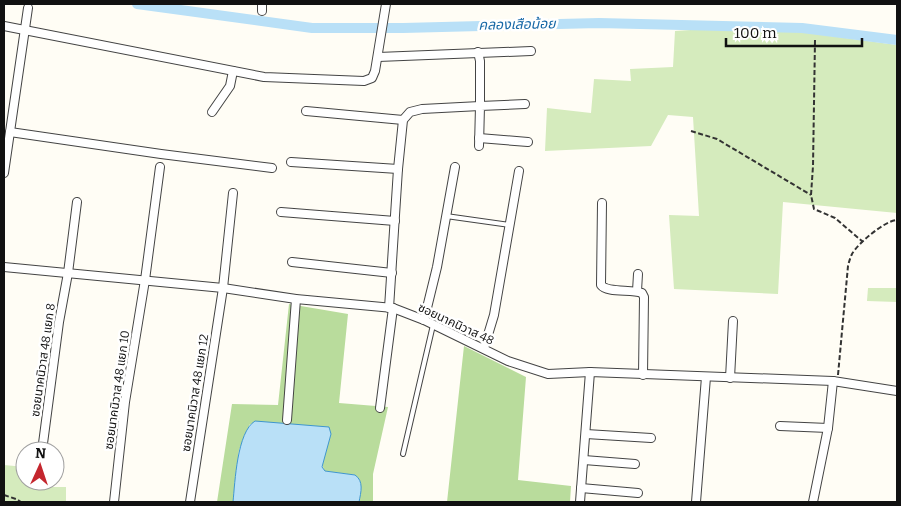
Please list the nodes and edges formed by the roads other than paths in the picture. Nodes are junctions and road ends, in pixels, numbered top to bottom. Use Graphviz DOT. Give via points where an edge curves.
graph roads {
  1 [pos="386,4"];
  2 [pos="28,8"];
  3 [pos="4,26"];
  4 [pos="24,30"];
  5 [pos="531,51"];
  6 [pos="478,52"];
  7 [pos="378,57"];
  8 [pos="233,71"];
  9 [pos="525,104"];
  10 [pos="480,106"];
  11 [pos="306,111"];
  12 [pos="212,112"];
  13 [pos="403,120"];
  14 [pos="10,132"];
  15 [pos="528,142"];
  16 [pos="291,162"];
  17 [pos="160,167"];
  18 [pos="455,167"];
  19 [pos="272,168"];
  20 [pos="398,170"];
  21 [pos="519,171"];
  22 [pos="4,173"];
  23 [pos="233,193"];
  24 [pos="78,202"];
  25 [pos="602,203"];
  26 [pos="281,212"];
  27 [pos="446,216"];
  28 [pos="395,221"];
  29 [pos="510,225"];
  30 [pos="292,262"];
  31 [pos="4,267"];
  32 [pos="68,273"];
  33 [pos="392,273"];
  34 [pos="638,274"];
  35 [pos="145,280"];
  36 [pos="223,288"];
  37 [pos="637,291"];
  38 [pos="296,299"];
  39 [pos="391,308"];
  40 [pos="424,320"];
  41 [pos="733,321"];
  42 [pos="434,324"];
  43 [pos="484,348"];
  44 [pos="590,372"];
  45 [pos="642,375"];
  46 [pos="706,377"];
  47 [pos="730,378"];
  48 [pos="835,382"];
  49 [pos="897,391"];
  50 [pos="380,408"];
  51 [pos="287,420"];
  52 [pos="780,426"];
  53 [pos="828,428"];
  54 [pos="586,434"];
  55 [pos="651,438"];
  56 [pos="43,441"];
  57 [pos="403,454"];
  58 [pos="584,460"];
  59 [pos="635,464"];
  60 [pos="581,488"];
  61 [pos="638,492"];
  62 [pos="114,502"];
  63 [pos="190,502"];
  64 [pos="580,502"];
  65 [pos="696,502"];
  66 [pos="813,502"];
  1 -- 7 [label="street"];
  2 -- 4 [label="street"];
  3 -- 4 [label="street"];
  4 -- 8 [label="street"];
  4 -- 14 [label="street"];
  5 -- 6 [label="street"];
  6 -- 7 [label="street"];
  6 -- 10 [label="street"];
  7 -- 8 [label="street" via="372,78 364,81 264,77"];
  8 -- 12 [label="street" via="230,86"];
  9 -- 10 [label="street"];
  10 -- 13 [label="street" via="422,109 410,112"];
  10 -- 15 [label="street" via="479,142"];
  11 -- 13 [label="street"];
  13 -- 20 [label="street"];
  14 -- 19 [label="street"];
  14 -- 22 [label="street"];
  16 -- 20 [label="street"];
  17 -- 35 [label="street, ซอยนาคนิวาส 48 แยก 10"];
  18 -- 27 [label="street"];
  20 -- 28 [label="street"];
  21 -- 29 [label="street"];
  23 -- 36 [label="street, ซอยนาคนิวาส 48 แยก 12"];
  24 -- 32 [label="street, ซอยนาคนิวาส 48 แยก 8"];
  25 -- 37 [label="street" via="601,285 606,289"];
  26 -- 28 [label="street"];
  27 -- 29 [label="lane"];
  27 -- 40 [label="street" via="438,266"];
  28 -- 33 [label="street"];
  29 -- 43 [label="street" via="494,316"];
  30 -- 33 [label="street"];
  31 -- 32 [label="street, ซอยนาคนิวาส 48"];
  32 -- 35 [label="street, ซอยนาคนิวาส 48"];
  32 -- 56 [label="street, ซอยนาคนิวาส 48 แยก 8"];
  33 -- 39 [label="street"];
  34 -- 37 [label="street"];
  35 -- 36 [label="street, ซอยนาคนิวาส 48"];
  35 -- 62 [label="street, ซอยนาคนิวาส 48 แยก 10" via="125,402"];
  36 -- 38 [label="street, ซอยนาคนิวาส 48"];
  36 -- 63 [label="street, ซอยนาคนิวาส 48 แยก 12"];
  37 -- 45 [label="street" via="644,297"];
  38 -- 39 [label="street, ซอยนาคนิวาส 48"];
  38 -- 51 [label="street"];
  39 -- 40 [label="street, ซอยนาคนิวาส 48"];
  39 -- 50 [label="street"];
  40 -- 42 [label="street, ซอยนาคนิวาส 48"];
  41 -- 47 [label="street"];
  42 -- 43 [label="street, ซอยนาคนิวาส 48"];
  42 -- 57 [label="lane"];
  43 -- 44 [label="street, ซอยนาคนิวาส 48" via="508,361 548,374"];
  44 -- 45 [label="street, ซอยนาคนิวาส 48"];
  44 -- 54 [label="street"];
  45 -- 46 [label="street, ซอยนาคนิวาส 48"];
  46 -- 47 [label="street, ซอยนาคนิวาส 48"];
  46 -- 65 [label="street"];
  47 -- 48 [label="street, ซอยนาคนิวาส 48"];
  48 -- 49 [label="street, ซอยนาคนิวาส 48"];
  48 -- 53 [label="street"];
  52 -- 53 [label="street"];
  53 -- 66 [label="street"];
  54 -- 55 [label="street"];
  54 -- 58 [label="street"];
  58 -- 59 [label="street"];
  58 -- 60 [label="street"];
  60 -- 61 [label="street"];
  60 -- 64 [label="street"];
}
